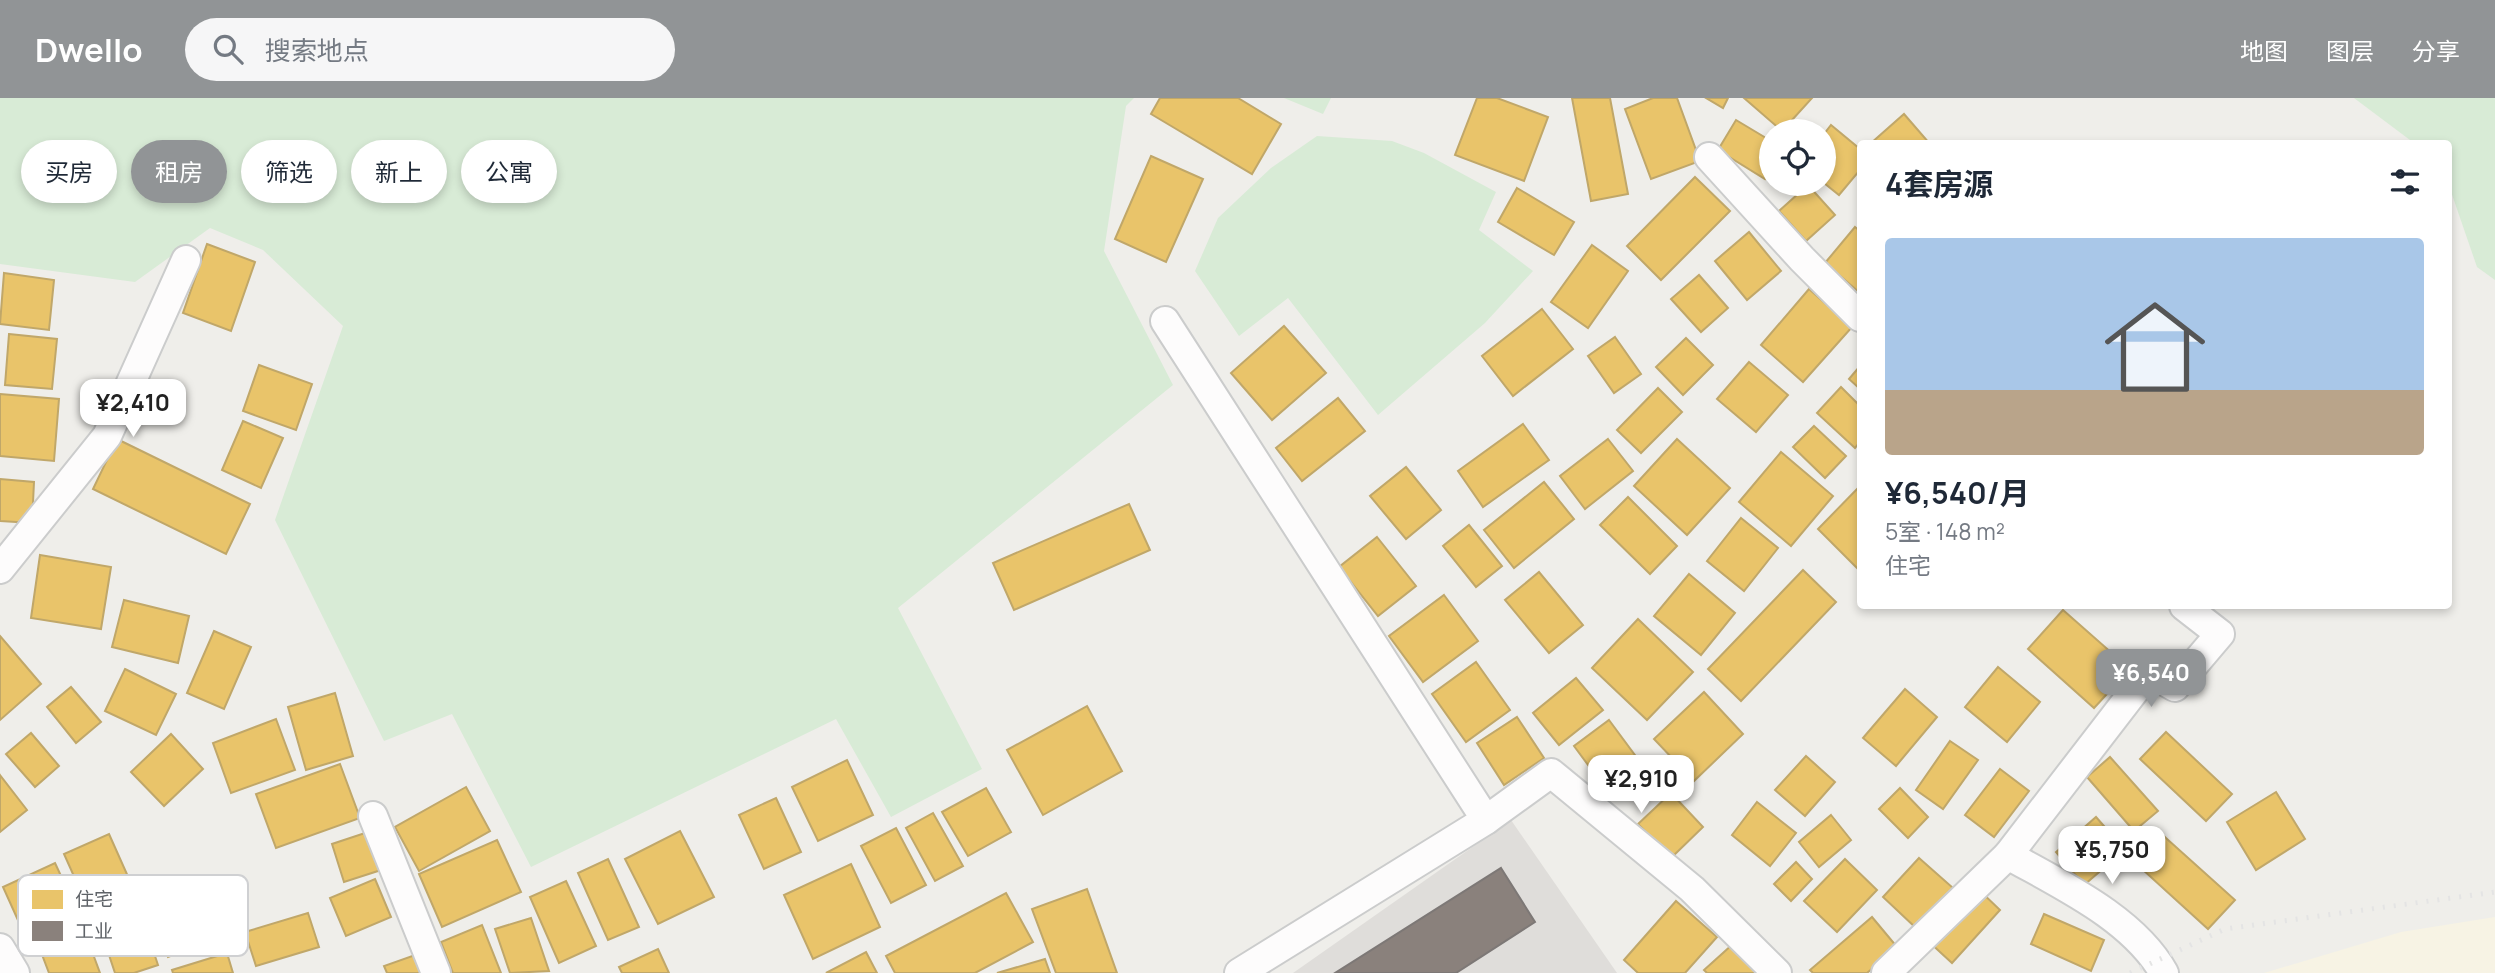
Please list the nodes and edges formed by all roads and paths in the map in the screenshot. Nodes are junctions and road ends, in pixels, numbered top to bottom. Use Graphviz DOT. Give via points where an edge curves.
graph roads {
  1 [pos="1709,157"];
  2 [pos="186,260"];
  3 [pos="1857,314"];
  4 [pos="1164,321"];
  5 [pos="0,569"];
  6 [pos="2189,609"];
  7 [pos="373,816"];
  8 [pos="1486,820"];
  9 [pos="2008,855"];
  10 [pos="0,948"];
  11 [pos="15,973"];
  12 [pos="436,973"];
  13 [pos="1239,973"];
  14 [pos="1777,973"];
  15 [pos="1886,973"];
  16 [pos="2164,973"];
  1 -- 3 [label="street"];
  2 -- 5 [label="street" via="107,436"];
  4 -- 8 [label="street"];
  6 -- 9 [label="street" via="2220,634 2175,687 2149,672"];
  7 -- 12 [label="street"];
  8 -- 13 [label="street"];
  8 -- 14 [label="street" via="1551,773 1692,888"];
  9 -- 15 [label="street"];
  9 -- 16 [label="street" via="2108,912 2157,960"];
  10 -- 11 [label="street"];
}
